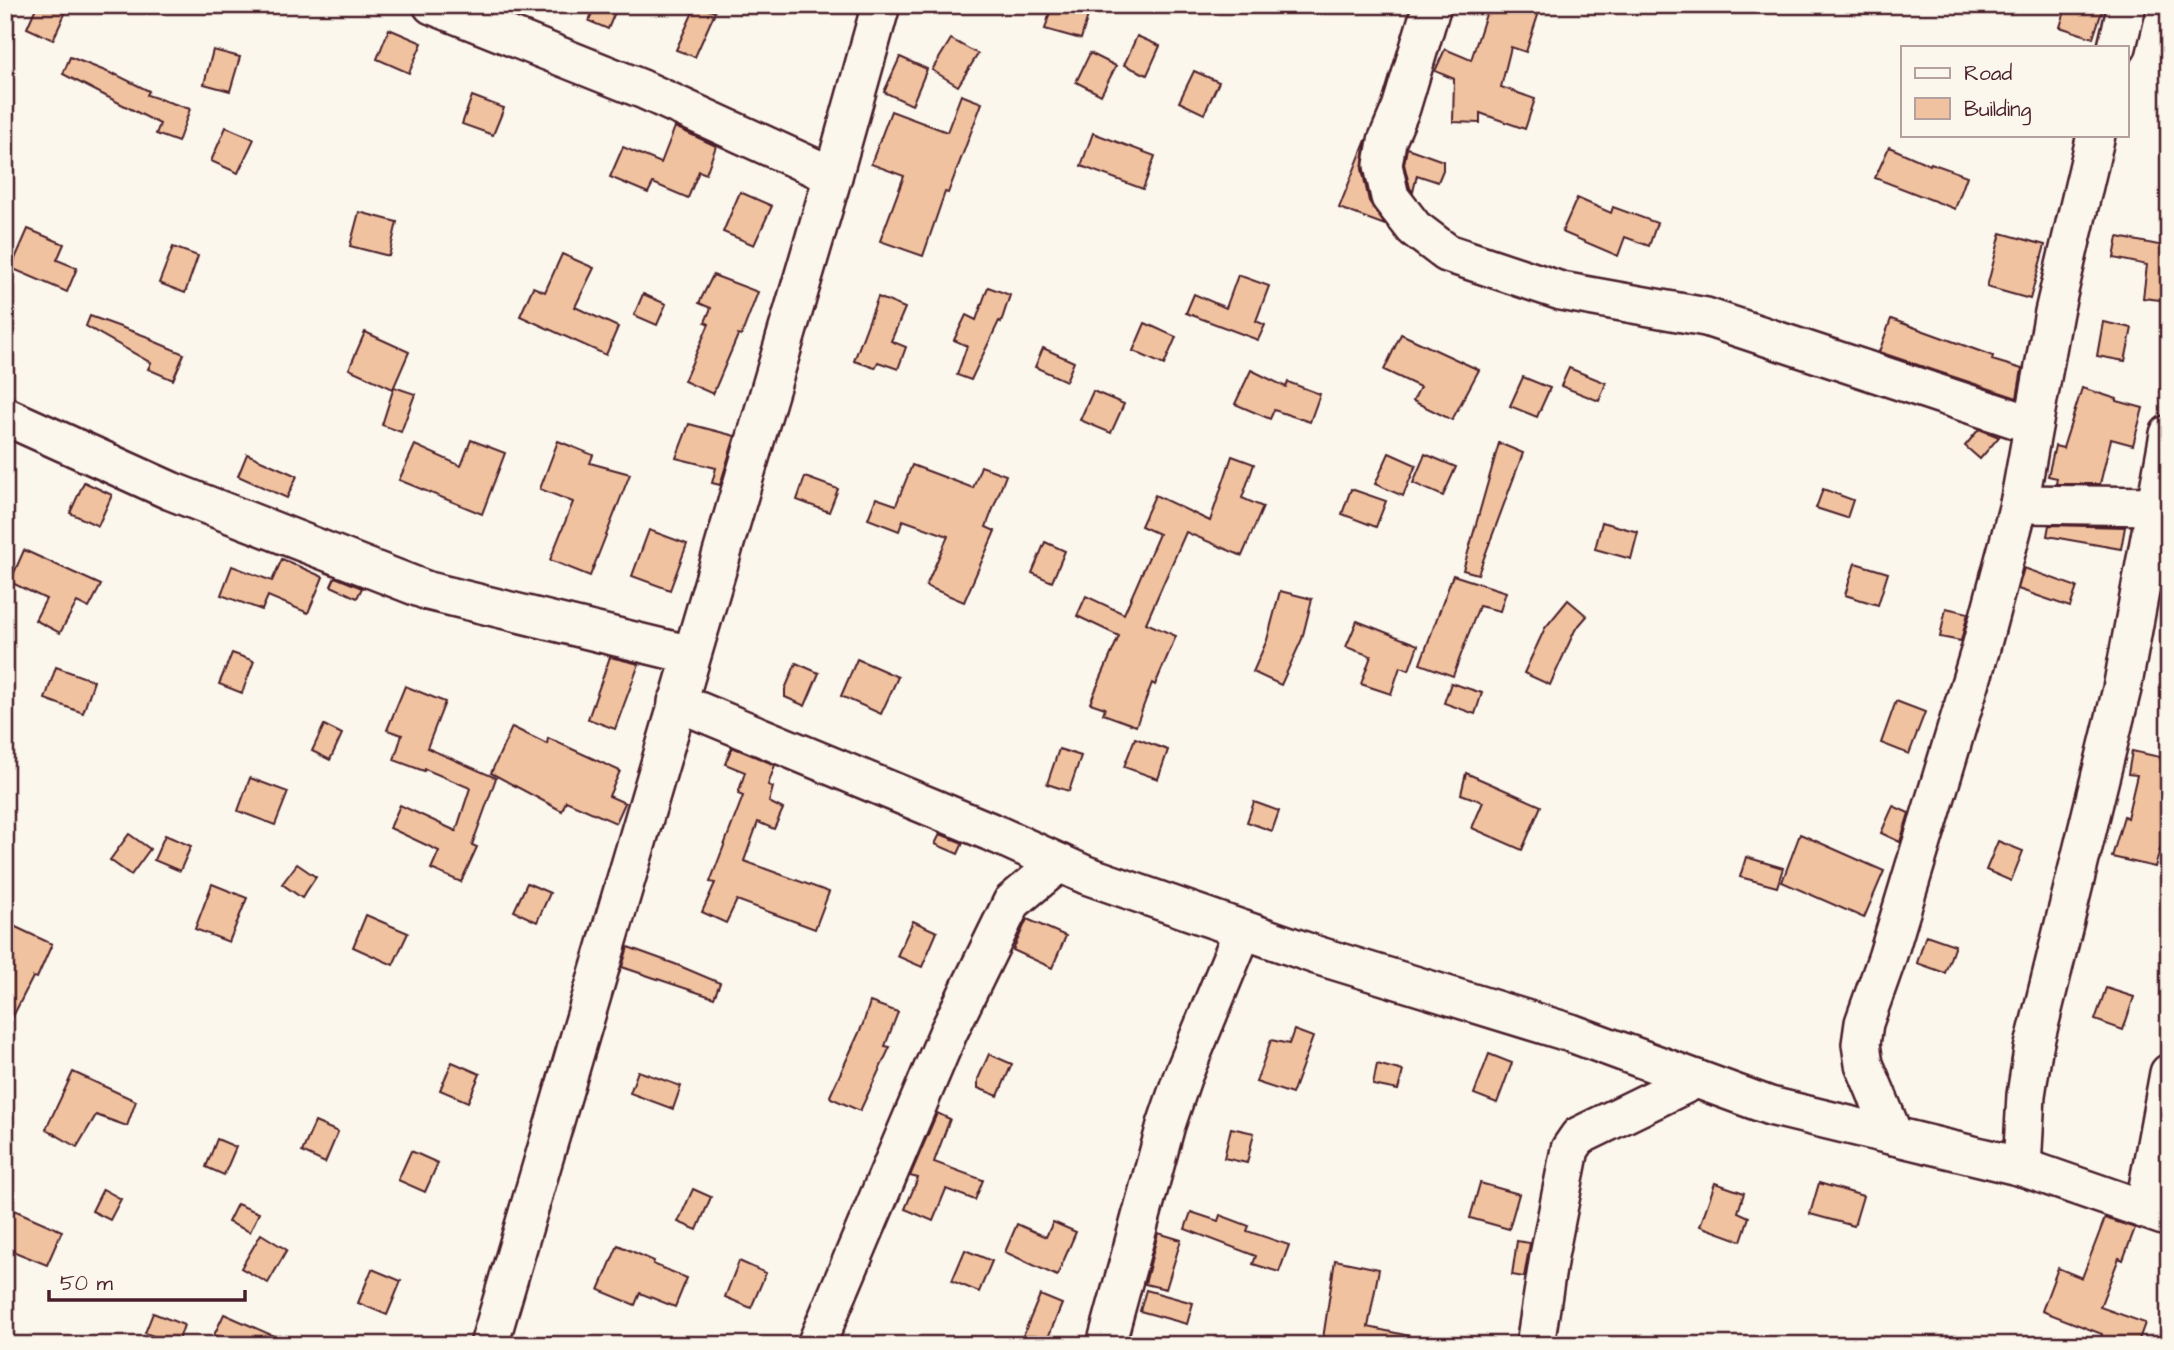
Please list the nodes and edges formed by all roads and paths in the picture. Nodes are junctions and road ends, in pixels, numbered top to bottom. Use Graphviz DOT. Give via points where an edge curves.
graph roads {
  1 [pos="432,5"];
  2 [pos="881,5"];
  3 [pos="1432,5"];
  4 [pos="2127,5"];
  5 [pos="2117,46"];
  6 [pos="2096,136"];
  7 [pos="833,176"];
  8 [pos="5,416"];
  9 [pos="2033,425"];
  10 [pos="2169,435"];
  11 [pos="2019,504"];
  12 [pos="2154,506"];
  13 [pos="691,655"];
  14 [pos="677,702"];
  15 [pos="998,835"];
  16 [pos="1059,863"];
  17 [pos="1012,902"];
  18 [pos="1243,930"];
  19 [pos="2169,1073"];
  20 [pos="1696,1079"];
  21 [pos="1894,1136"];
  22 [pos="2022,1167"];
  23 [pos="2156,1213"];
  24 [pos="489,1345"];
  25 [pos="816,1345"];
  26 [pos="1106,1345"];
  27 [pos="1535,1345"];
  1 -- 7 [label="street" via="642,89"];
  2 -- 7 [label="street"];
  3 -- 9 [label="street" via="1383,165 1390,197 1414,228 1447,253 1561,291 1706,317"];
  4 -- 5 [label="street"];
  6 -- 9 [label="street"];
  7 -- 13 [label="street"];
  8 -- 13 [label="street" via="171,491 428,591"];
  9 -- 11 [label="street"];
  10 -- 12 [label="street"];
  11 -- 12 [label="street"];
  11 -- 21 [label="street" via="1980,651 1864,1023 1864,1064"];
  12 -- 22 [label="street" via="2122,689 2033,1050"];
  13 -- 14 [label="street"];
  14 -- 15 [label="street"];
  14 -- 24 [label="street"];
  15 -- 16 [label="street"];
  15 -- 17 [label="street"];
  16 -- 17 [label="street"];
  16 -- 18 [label="street"];
  17 -- 25 [label="street" via="948,1033"];
  18 -- 20 [label="street" via="1571,1033"];
  18 -- 26 [label="street" via="1178,1090"];
  19 -- 23 [label="street"];
  20 -- 21 [label="street" via="1770,1106"];
  20 -- 27 [label="street" via="1579,1136 1570,1149"];
  21 -- 22 [label="street"];
  22 -- 23 [label="street"];
}
